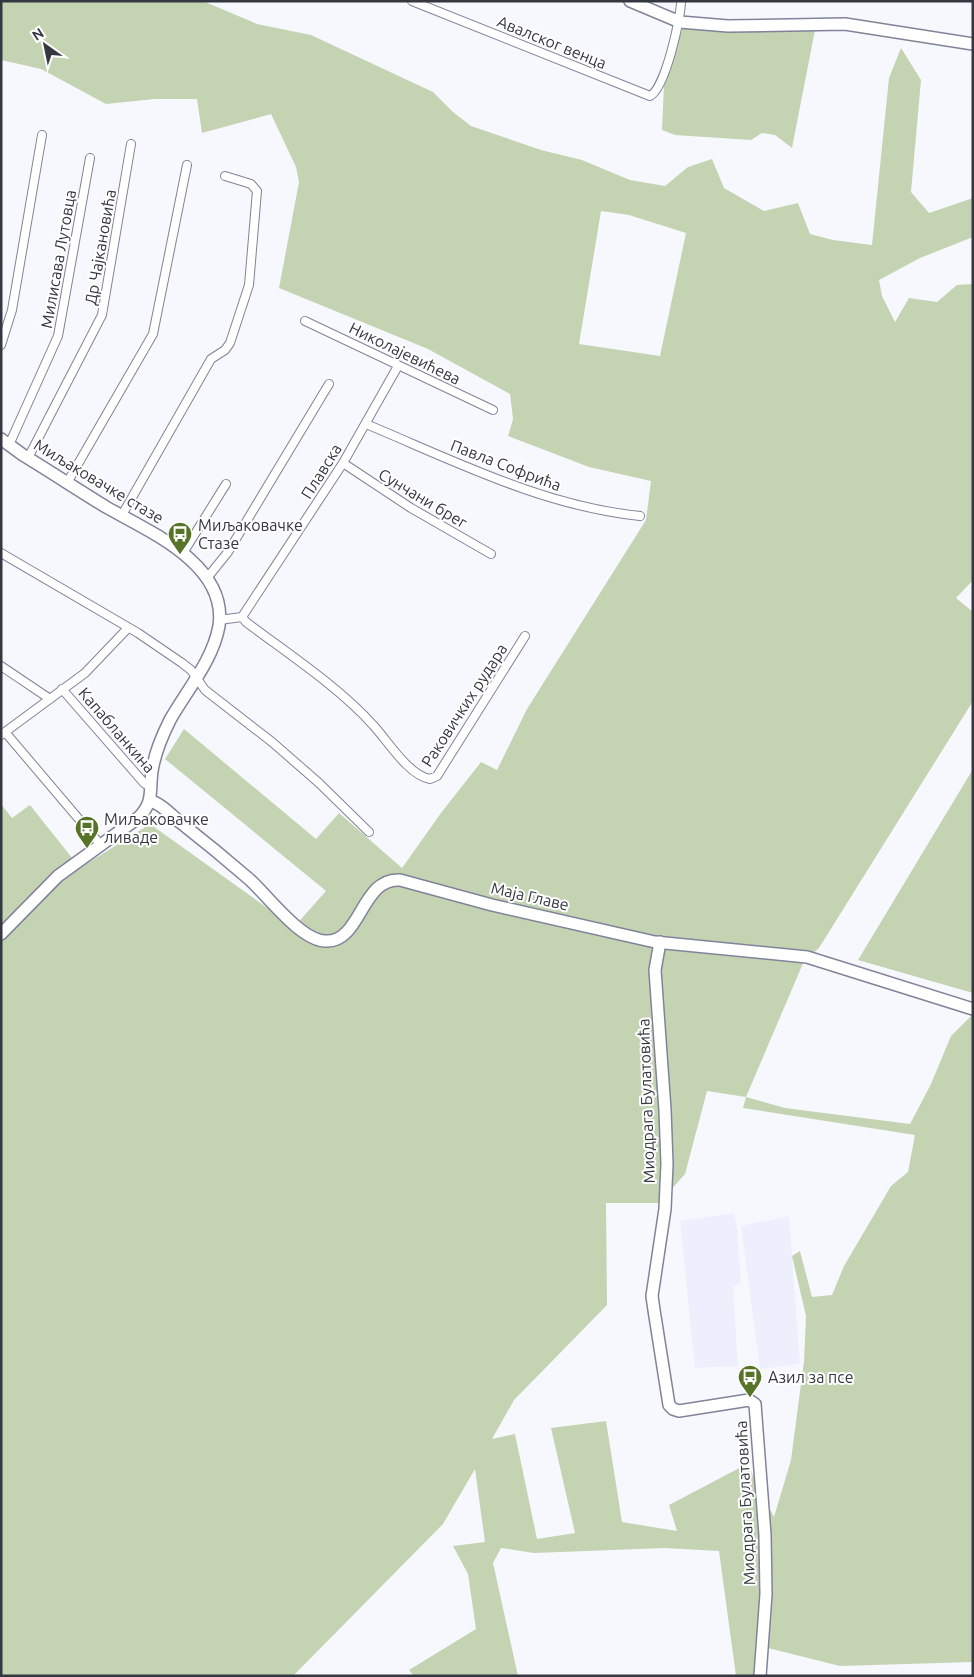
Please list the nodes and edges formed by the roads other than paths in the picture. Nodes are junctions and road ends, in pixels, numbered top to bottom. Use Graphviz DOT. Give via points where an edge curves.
graph roads {
  1 [pos="412,1"];
  2 [pos="630,1"];
  3 [pos="681,1"];
  4 [pos="680,22"];
  5 [pos="973,44"];
  6 [pos="42,135"];
  7 [pos="132,144"];
  8 [pos="90,158"];
  9 [pos="187,165"];
  10 [pos="225,176"];
  11 [pos="305,321"];
  12 [pos="1,345"];
  13 [pos="398,366"];
  14 [pos="329,384"];
  15 [pos="493,410"];
  16 [pos="366,424"];
  17 [pos="5,442"];
  18 [pos="28,458"];
  19 [pos="343,463"];
  20 [pos="67,483"];
  21 [pos="226,484"];
  22 [pos="122,515"];
  23 [pos="640,516"];
  24 [pos="1,553"];
  25 [pos="182,553"];
  26 [pos="491,554"];
  27 [pos="206,578"];
  28 [pos="242,617"];
  29 [pos="219,620"];
  30 [pos="128,628"];
  31 [pos="525,636"];
  32 [pos="1,666"];
  33 [pos="196,678"];
  34 [pos="62,689"];
  35 [pos="50,698"];
  36 [pos="3,733"];
  37 [pos="151,788"];
  38 [pos="150,801"];
  39 [pos="369,832"];
  40 [pos="100,844"];
  41 [pos="1,934"];
  42 [pos="660,942"];
  43 [pos="973,1009"];
  44 [pos="760,1676"];
  1 -- 4 [label="street, Авалског венца" via="647,95 654,94 659,85"];
  2 -- 4 [label="street"];
  3 -- 4 [label="street"];
  4 -- 5 [label="street" via="728,26 846,24"];
  6 -- 12 [label="street" via="12,310"];
  7 -- 18 [label="street, Др Чајкановића" via="102,315"];
  8 -- 17 [label="street, Милисава Лутовца" via="58,336"];
  9 -- 20 [label="street" via="153,334"];
  10 -- 22 [label="street" via="251,184 257,191 247,294 227,348 210,359"];
  11 -- 13 [label="street, Николајевићева"];
  13 -- 15 [label="street, Николајевићева"];
  13 -- 16 [label="street, Плавска"];
  14 -- 27 [label="street" via="228,552"];
  16 -- 19 [label="street, Плавска"];
  16 -- 23 [label="street, Павла Софрића" via="544,496 588,508"];
  17 -- 18 [label="street, Миљаковачке стазе"];
  18 -- 20 [label="street, Миљаковачке стазе"];
  19 -- 26 [label="street, Сунчани брег" via="403,503"];
  19 -- 28 [label="street, Плавска"];
  20 -- 22 [label="street, Миљаковачке стазе"];
  21 -- 25 [label="street"];
  22 -- 25 [label="street, Миљаковачке стазе"];
  24 -- 30 [label="street"];
  25 -- 27 [label="street, Миљаковачке стазе"];
  27 -- 29 [label="street, Миљаковачке стазе" via="214,593"];
  28 -- 29 [label="street"];
  28 -- 31 [label="street, Раковичких рудара" via="341,694 374,725 407,764 430,779 437,776"];
  29 -- 33 [label="street, Миљаковачке стазе" via="212,646"];
  30 -- 33 [label="street" via="182,663"];
  30 -- 34 [label="street" via="90,669"];
  32 -- 35 [label="street"];
  33 -- 37 [label="street, Миљаковачке стазе" via="164,733 153,765"];
  33 -- 39 [label="street" via="202,688 325,788"];
  34 -- 35 [label="street"];
  34 -- 37 [label="street, Капабланкина"];
  35 -- 36 [label="street"];
  36 -- 40 [label="street"];
  37 -- 38 [label="street, Миљаковачке стазе"];
  38 -- 40 [label="street" via="138,818"];
  38 -- 42 [label="street, Маја Главе" via="209,846 294,923 318,940 329,941 341,935 352,925 377,888 396,879 492,905"];
  40 -- 41 [label="street" via="49,884"];
  42 -- 43 [label="street, Маја Главе" via="806,957"];
  42 -- 44 [label="street, Миодрага Булатовића" via="655,970 667,1164 665,1209 652,1296 672,1409 679,1411 749,1400 755,1404 765,1535 766,1594"];
}
